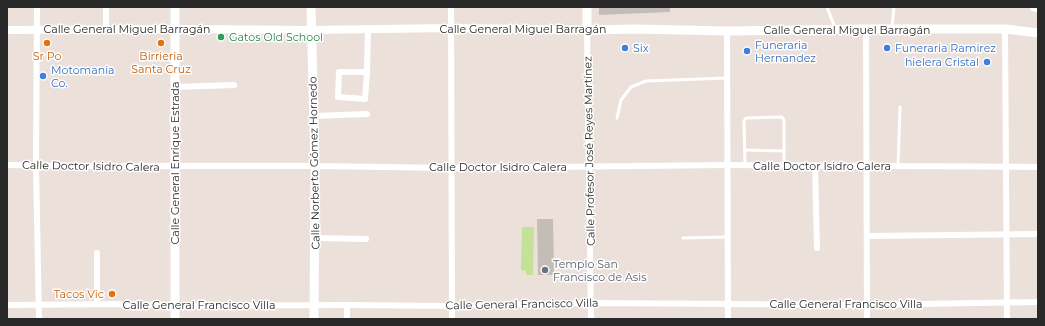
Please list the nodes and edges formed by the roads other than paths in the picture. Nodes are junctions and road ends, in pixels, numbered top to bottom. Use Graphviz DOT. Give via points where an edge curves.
graph roads {
  1 [pos="37,7"];
  2 [pos="106,7"];
  3 [pos="175,7"];
  4 [pos="311,7"];
  5 [pos="451,7"];
  6 [pos="587,7"];
  7 [pos="828,7"];
  8 [pos="894,7"];
  9 [pos="1034,7"];
  10 [pos="1038,8"];
  11 [pos="451,28"];
  12 [pos="106,29"];
  13 [pos="175,29"];
  14 [pos="368,29"];
  15 [pos="835,29"];
  16 [pos="866,29"];
  17 [pos="892,29"];
  18 [pos="1005,29"];
  19 [pos="7,30"];
  20 [pos="37,30"];
  21 [pos="311,30"];
  22 [pos="587,30"];
  23 [pos="726,31"];
  24 [pos="1038,33"];
  25 [pos="367,72"];
  26 [pos="727,78"];
  27 [pos="234,85"];
  28 [pos="175,88"];
  29 [pos="900,107"];
  30 [pos="367,114"];
  31 [pos="314,116"];
  32 [pos="617,118"];
  33 [pos="745,150"];
  34 [pos="784,152"];
  35 [pos="7,165"];
  36 [pos="36,165"];
  37 [pos="727,165"];
  38 [pos="745,165"];
  39 [pos="175,166"];
  40 [pos="316,166"];
  41 [pos="590,166"];
  42 [pos="784,166"];
  43 [pos="815,166"];
  44 [pos="866,166"];
  45 [pos="898,166"];
  46 [pos="1006,167"];
  47 [pos="452,168"];
  48 [pos="1038,168"];
  49 [pos="1038,234"];
  50 [pos="1006,235"];
  51 [pos="866,236"];
  52 [pos="728,237"];
  53 [pos="315,238"];
  54 [pos="682,238"];
  55 [pos="366,240"];
  56 [pos="817,248"];
  57 [pos="97,253"];
  58 [pos="1007,302"];
  59 [pos="1038,302"];
  60 [pos="591,303"];
  61 [pos="97,304"];
  62 [pos="347,304"];
  63 [pos="7,305"];
  64 [pos="39,305"];
  65 [pos="314,305"];
  66 [pos="727,305"];
  67 [pos="868,305"];
  68 [pos="175,306"];
  69 [pos="452,306"];
  70 [pos="39,319"];
  71 [pos="175,319"];
  72 [pos="314,319"];
  73 [pos="347,319"];
  74 [pos="452,319"];
  75 [pos="591,319"];
  76 [pos="728,319"];
  77 [pos="867,319"];
  78 [pos="1007,319"];
  1 -- 20 [label="street"];
  2 -- 12 [label="street"];
  3 -- 13 [label="main road, Calle General Enrique Estrada"];
  4 -- 21 [label="main road, Calle Norberto Gómez Hornedo"];
  5 -- 11 [label="street"];
  6 -- 22 [label="main road, Calle Profesor José Reyes Martínez"];
  7 -- 15 [label="lane"];
  8 -- 17 [label="lane"];
  9 -- 10 [label="main road"];
  11 -- 14 [label="street, Calle General Miguel Barragán"];
  11 -- 22 [label="street, Calle General Miguel Barragán"];
  11 -- 47 [label="street"];
  12 -- 13 [label="street, Calle General Miguel Barragán"];
  12 -- 20 [label="street, Calle General Miguel Barragán"];
  13 -- 21 [label="street, Calle General Miguel Barragán"];
  13 -- 28 [label="main road, Calle General Enrique Estrada"];
  14 -- 21 [label="street, Calle General Miguel Barragán"];
  14 -- 25 [label="street"];
  15 -- 16 [label="main road, Calle General Miguel Barragán"];
  15 -- 23 [label="main road, Calle General Miguel Barragán"];
  16 -- 17 [label="main road, Calle General Miguel Barragán"];
  16 -- 44 [label="street"];
  17 -- 18 [label="main road, Calle General Miguel Barragán"];
  18 -- 24 [label="main road, Calle General Miguel Barragán"];
  18 -- 46 [label="street"];
  19 -- 20 [label="street, Calle General Miguel Barragán"];
  20 -- 36 [label="street"];
  21 -- 31 [label="main road, Calle Norberto Gómez Hornedo"];
  22 -- 23 [label="main road, Calle General Miguel Barragán"];
  22 -- 41 [label="street, Calle Profesor José Reyes Martínez"];
  23 -- 26 [label="street"];
  25 -- 25 [label="street" via="365,99 338,97 339,72"];
  26 -- 32 [label="lane" via="646,81 631,87 621,100"];
  26 -- 37 [label="street"];
  27 -- 28 [label="street"];
  28 -- 39 [label="main road, Calle General Enrique Estrada"];
  29 -- 45 [label="lane"];
  30 -- 31 [label="street"];
  31 -- 40 [label="main road, Calle Norberto Gómez Hornedo"];
  33 -- 34 [label="lane"];
  33 -- 34 [label="lane" via="746,118 782,118"];
  33 -- 38 [label="lane"];
  34 -- 42 [label="lane"];
  35 -- 36 [label="street, Calle Doctor Isidro Calera"];
  36 -- 39 [label="street, Calle Doctor Isidro Calera"];
  36 -- 64 [label="street"];
  37 -- 38 [label="street, Calle Doctor Isidro Calera"];
  37 -- 41 [label="street, Calle Doctor Isidro Calera"];
  37 -- 52 [label="street"];
  38 -- 42 [label="street, Calle Doctor Isidro Calera"];
  39 -- 40 [label="street, Calle Doctor Isidro Calera"];
  39 -- 68 [label="main road, Calle General Enrique Estrada"];
  40 -- 47 [label="street, Calle Doctor Isidro Calera"];
  40 -- 53 [label="main road, Calle Norberto Gómez Hornedo"];
  41 -- 47 [label="street, Calle Doctor Isidro Calera"];
  41 -- 60 [label="street, Calle Profesor José Reyes Martínez"];
  42 -- 43 [label="street, Calle Doctor Isidro Calera"];
  43 -- 44 [label="street, Calle Doctor Isidro Calera"];
  43 -- 56 [label="street"];
  44 -- 45 [label="street, Calle Doctor Isidro Calera"];
  44 -- 51 [label="street"];
  45 -- 46 [label="street, Calle Doctor Isidro Calera"];
  46 -- 48 [label="street, Calle Doctor Isidro Calera"];
  46 -- 50 [label="street"];
  47 -- 69 [label="street"];
  49 -- 50 [label="street"];
  50 -- 51 [label="street"];
  50 -- 58 [label="street"];
  51 -- 67 [label="street"];
  52 -- 54 [label="lane"];
  52 -- 66 [label="street"];
  53 -- 55 [label="street"];
  53 -- 65 [label="main road, Calle Norberto Gómez Hornedo"];
  57 -- 61 [label="street"];
  58 -- 59 [label="street, Calle General Francisco Villa"];
  58 -- 67 [label="street, Calle General Francisco Villa"];
  58 -- 78 [label="street"];
  60 -- 66 [label="street, Calle General Francisco Villa"];
  60 -- 69 [label="street, Calle General Francisco Villa"];
  60 -- 75 [label="street, Calle Profesor José Reyes Martínez"];
  61 -- 64 [label="street, Calle General Francisco Villa"];
  61 -- 68 [label="street, Calle General Francisco Villa"];
  62 -- 65 [label="street, Calle General Francisco Villa"];
  62 -- 69 [label="street, Calle General Francisco Villa"];
  62 -- 73 [label="street"];
  63 -- 64 [label="street, Calle General Francisco Villa"];
  64 -- 70 [label="street"];
  65 -- 68 [label="street, Calle General Francisco Villa"];
  65 -- 72 [label="main road, Calle Norberto Gómez Hornedo"];
  66 -- 67 [label="street, Calle General Francisco Villa"];
  66 -- 76 [label="street"];
  67 -- 77 [label="street"];
  68 -- 71 [label="main road, Calle General Enrique Estrada"];
  69 -- 74 [label="street"];
}
